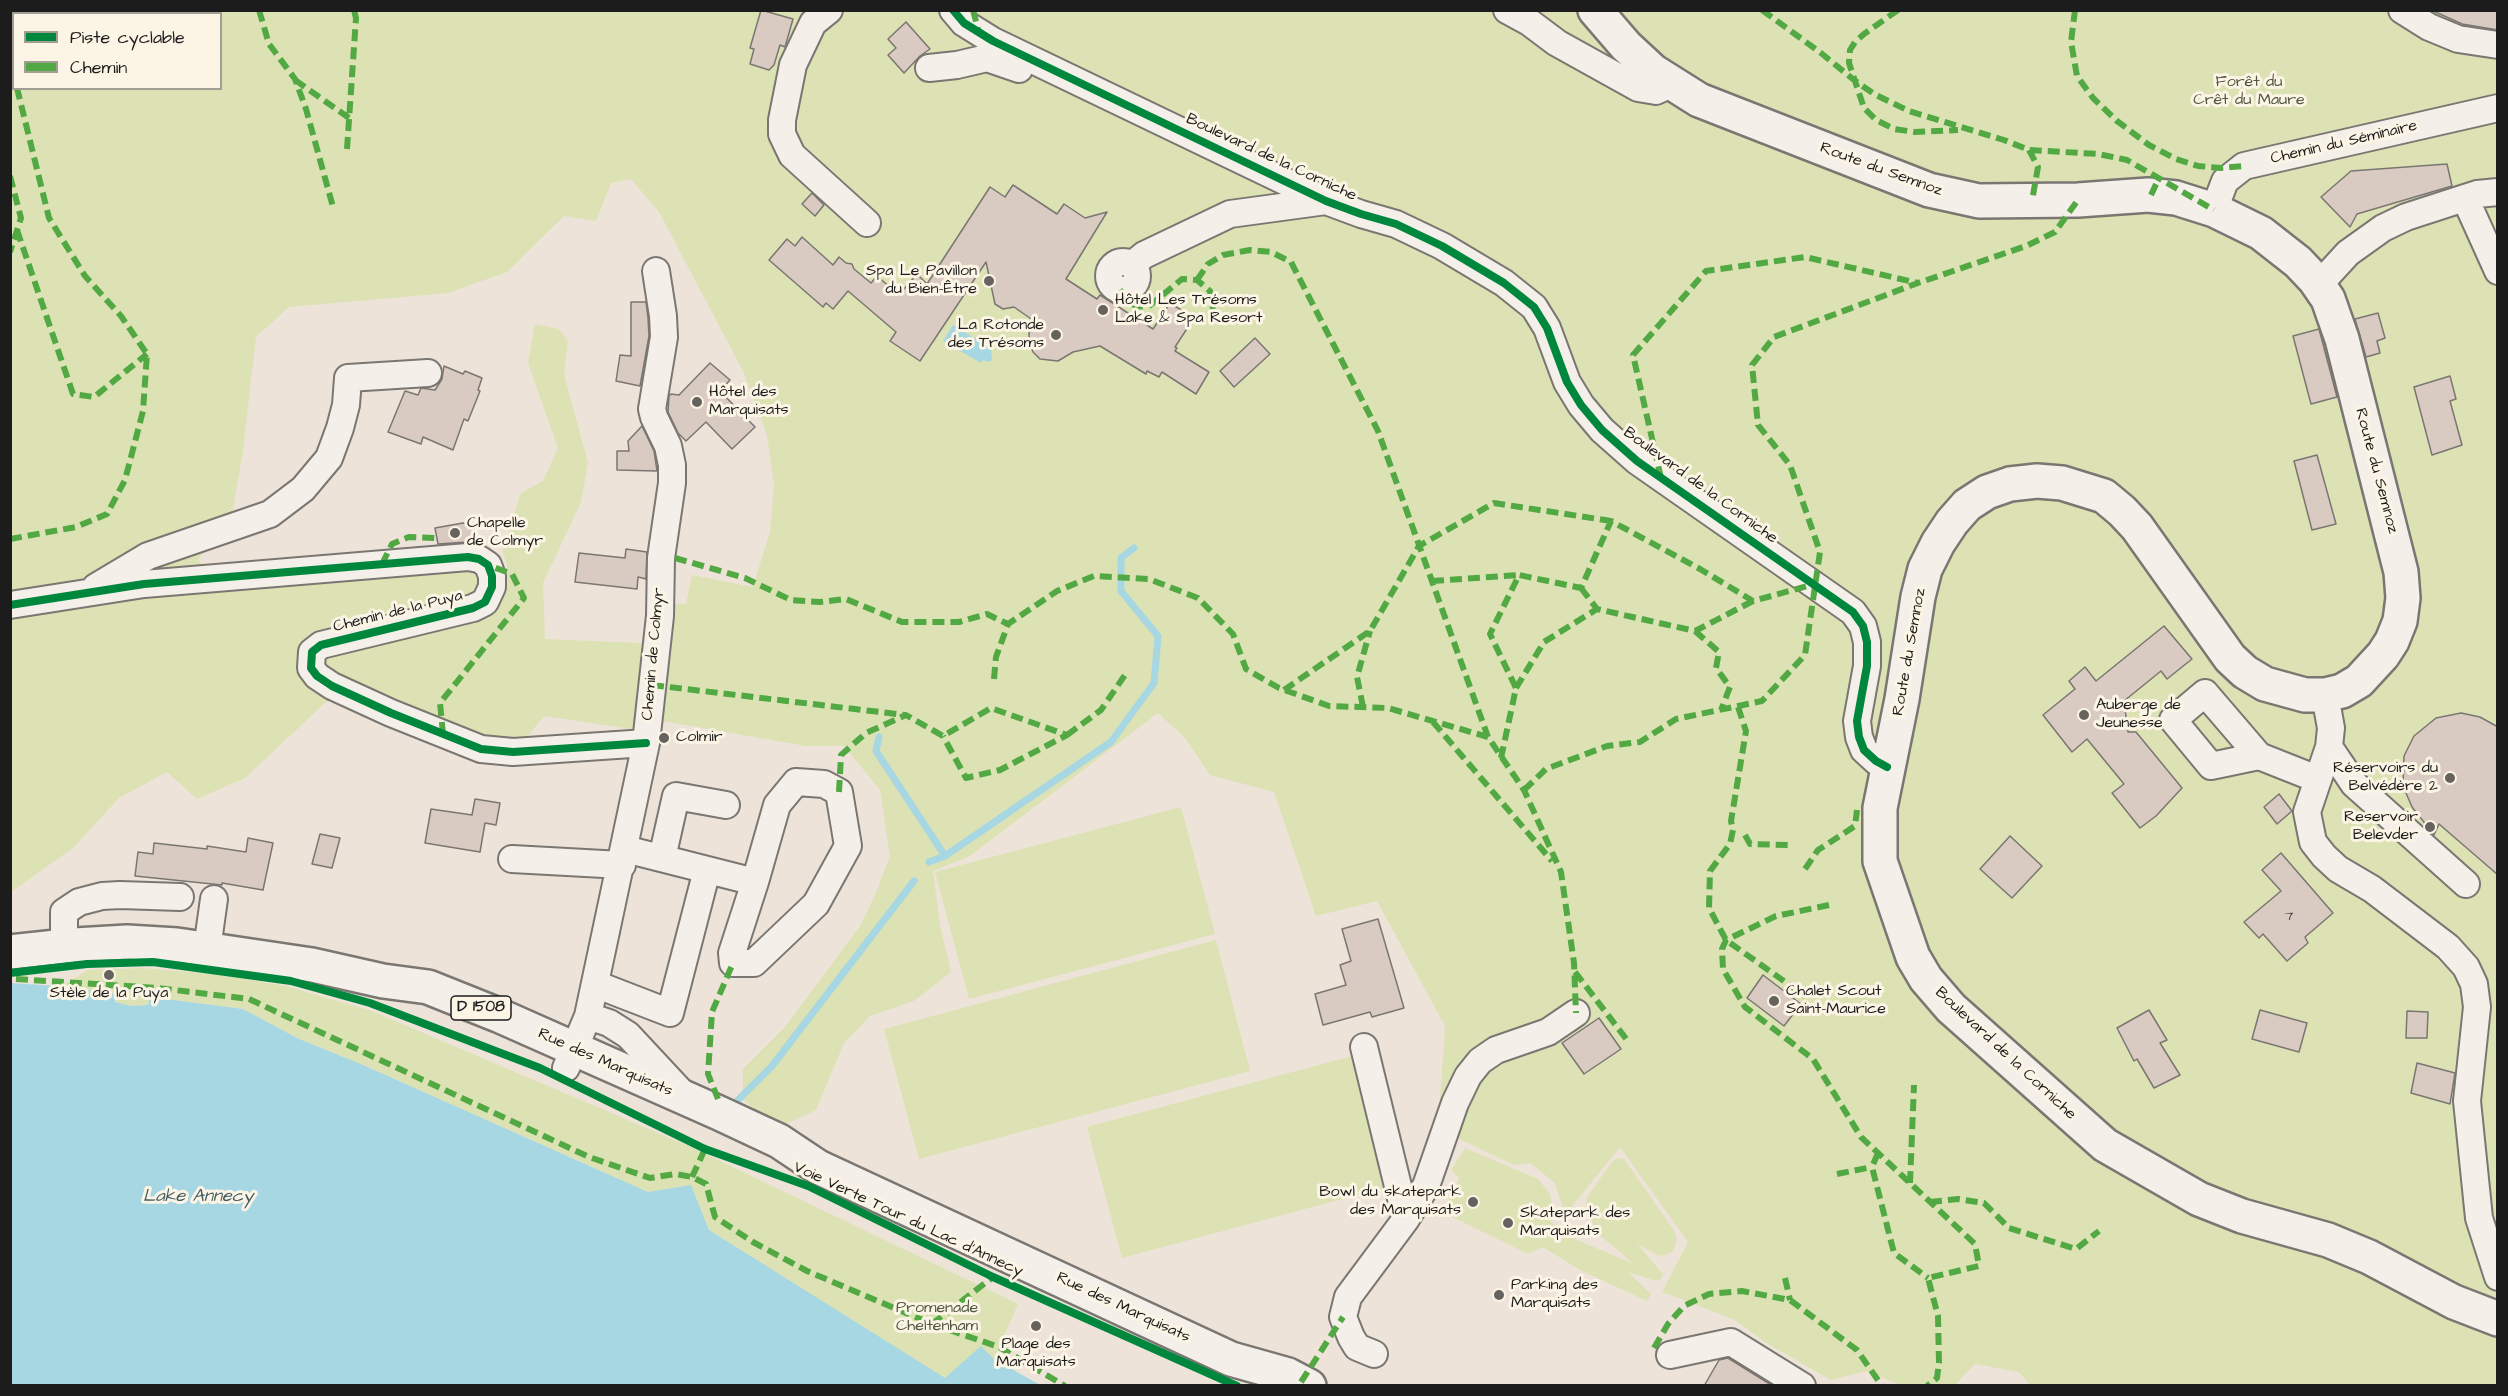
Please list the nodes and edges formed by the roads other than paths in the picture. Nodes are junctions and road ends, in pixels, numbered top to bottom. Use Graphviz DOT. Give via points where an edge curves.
graph roads {
  1 [pos="829,10"];
  2 [pos="953,10"];
  3 [pos="1507,10"];
  4 [pos="1595,10"];
  5 [pos="2402,10"];
  6 [pos="2498,45"];
  7 [pos="929,68"];
  8 [pos="1671,84"];
  9 [pos="2498,108"];
  10 [pos="1149,115"];
  11 [pos="2498,192"];
  12 [pos="2465,198"];
  13 [pos="1326,201"];
  14 [pos="2214,210"];
  15 [pos="867,223"];
  16 [pos="1132,264"];
  17 [pos="656,271"];
  18 [pos="2498,271"];
  19 [pos="2315,280"];
  20 [pos="428,373"];
  21 [pos="86,594"];
  22 [pos="13,610"];
  23 [pos="2325,695"];
  24 [pos="646,743"];
  25 [pos="2329,747"];
  26 [pos="2259,756"];
  27 [pos="1887,767"];
  28 [pos="2318,779"];
  29 [pos="726,805"];
  30 [pos="623,857"];
  31 [pos="662,858"];
  32 [pos="512,860"];
  33 [pos="707,870"];
  34 [pos="756,882"];
  35 [pos="2466,884"];
  36 [pos="180,897"];
  37 [pos="214,899"];
  38 [pos="64,946"];
  39 [pos="207,949"];
  40 [pos="10,952"];
  41 [pos="595,984"];
  42 [pos="1576,1013"];
  43 [pos="588,1016"];
  44 [pos="1364,1047"];
  45 [pos="570,1058"];
  46 [pos="689,1100"];
  47 [pos="818,1167"];
  48 [pos="1406,1220"];
  49 [pos="2498,1277"];
  50 [pos="2498,1319"];
  51 [pos="1374,1354"];
  52 [pos="1670,1356"];
  53 [pos="1232,1359"];
  54 [pos="1268,1386"];
  55 [pos="1310,1386"];
  56 [pos="1802,1386"];
  1 -- 15 [label="street" via="813,23 793,65 782,134 792,155"];
  2 -- 10 [label="street, Boulevard de la Corniche" via="964,23 993,41"];
  3 -- 8 [label="street" via="1638,88 1656,91"];
  4 -- 8 [label="main road, Route du Semnoz" via="1626,46"];
  5 -- 6 [label="street" via="2458,39"];
  7 -- 10 [label="street" via="987,58"];
  8 -- 14 [label="main road, Route du Semnoz" via="1743,119 1939,192 1979,201 2151,195"];
  9 -- 14 [label="street, Chemin du Séminaire" via="2244,166 2225,181"];
  10 -- 13 [label="street, Boulevard de la Corniche"];
  11 -- 12 [label="street"];
  12 -- 18 [label="street"];
  12 -- 19 [label="street" via="2384,228 2348,253 2326,277"];
  13 -- 16 [label="street" via="1230,214"];
  13 -- 27 [label="street, Boulevard de la Corniche" via="1396,224 1504,283 1534,307 1547,328 1567,382 1602,430 1637,461 1853,612 1863,626 1867,642 1857,722 1859,737 1864,750"];
  14 -- 19 [label="main road, Route du Semnoz" via="2260,233"];
  17 -- 24 [label="street, Chemin de Colmyr" via="664,337 652,409 668,446 672,483"];
  19 -- 23 [label="main road, Route du Semnoz" via="2328,299 2342,339 2395,544 2403,598 2400,621 2383,655 2359,681"];
  20 -- 21 [label="street" via="348,378 343,417 329,458 303,489 270,514 148,556"];
  21 -- 22 [label="street, Chemin de la Puya"];
  21 -- 24 [label="street, Chemin de la Puya" via="144,584 479,559 488,565 492,576 485,602 321,645 312,652 310,668 332,686 481,749 513,752"];
  23 -- 25 [label="street" via="2331,728"];
  23 -- 27 [label="main road, Route du Semnoz" via="2285,691 2245,672 2213,637 2137,528 2104,496 2062,483 2010,484 1986,492 1967,505 1938,543 1925,569"];
  24 -- 30 [label="street, Chemin de Colmyr"];
  25 -- 28 [label="street"];
  25 -- 35 [label="street" via="2354,784"];
  26 -- 28 [label="street"];
  27 -- 50 [label="main road, Boulevard de la Corniche" via="1880,808 1880,861 1913,957 1951,1008 2105,1145 2199,1199 2359,1252 2454,1302"];
  28 -- 49 [label="street" via="2307,812 2313,842 2338,869 2372,889 2448,947 2466,967 2474,984 2477,1007 2467,1101 2479,1218"];
  29 -- 31 [label="street" via="676,796"];
  30 -- 31 [label="street"];
  30 -- 32 [label="street"];
  30 -- 41 [label="street, Chemin de Colmyr"];
  31 -- 33 [label="street"];
  33 -- 34 [label="street"];
  33 -- 41 [label="street" via="670,1013"];
  34 -- 34 [label="street" via="732,953 733,963 754,963 816,904 848,846 839,792 824,784 796,782 777,805"];
  36 -- 38 [label="street" via="120,895 79,902 64,912"];
  37 -- 39 [label="street"];
  38 -- 39 [label="main road, Rue des Marquisats / D 1508" via="127,942"];
  38 -- 40 [label="main road, Rue des Marquisats / D 1508"];
  39 -- 45 [label="main road, Rue des Marquisats / D 1508" via="312,965 383,981 416,1004"];
  41 -- 43 [label="street, Chemin de Colmyr"];
  42 -- 48 [label="street" via="1548,1032 1496,1050 1480,1061 1455,1103 1426,1186"];
  43 -- 45 [label="street, Chemin de Colmyr"];
  43 -- 46 [label="street" via="628,1035"];
  44 -- 48 [label="street"];
  45 -- 46 [label="main road, Rue des Marquisats / D 1508"];
  45 -- 47 [label="main road, Rue des Marquisats / D 1508" via="767,1155"];
  46 -- 47 [label="main road, Rue des Marquisats / D 1508" via="779,1141"];
  47 -- 53 [label="main road, Rue des Marquisats / D 1508"];
  48 -- 51 [label="street" via="1348,1297 1343,1317 1357,1347"];
  52 -- 56 [label="street" via="1731,1342"];
  53 -- 54 [label="main road, Rue des Marquisats / D 1508"];
  53 -- 55 [label="main road, Rue des Marquisats / D 1508"];
}
